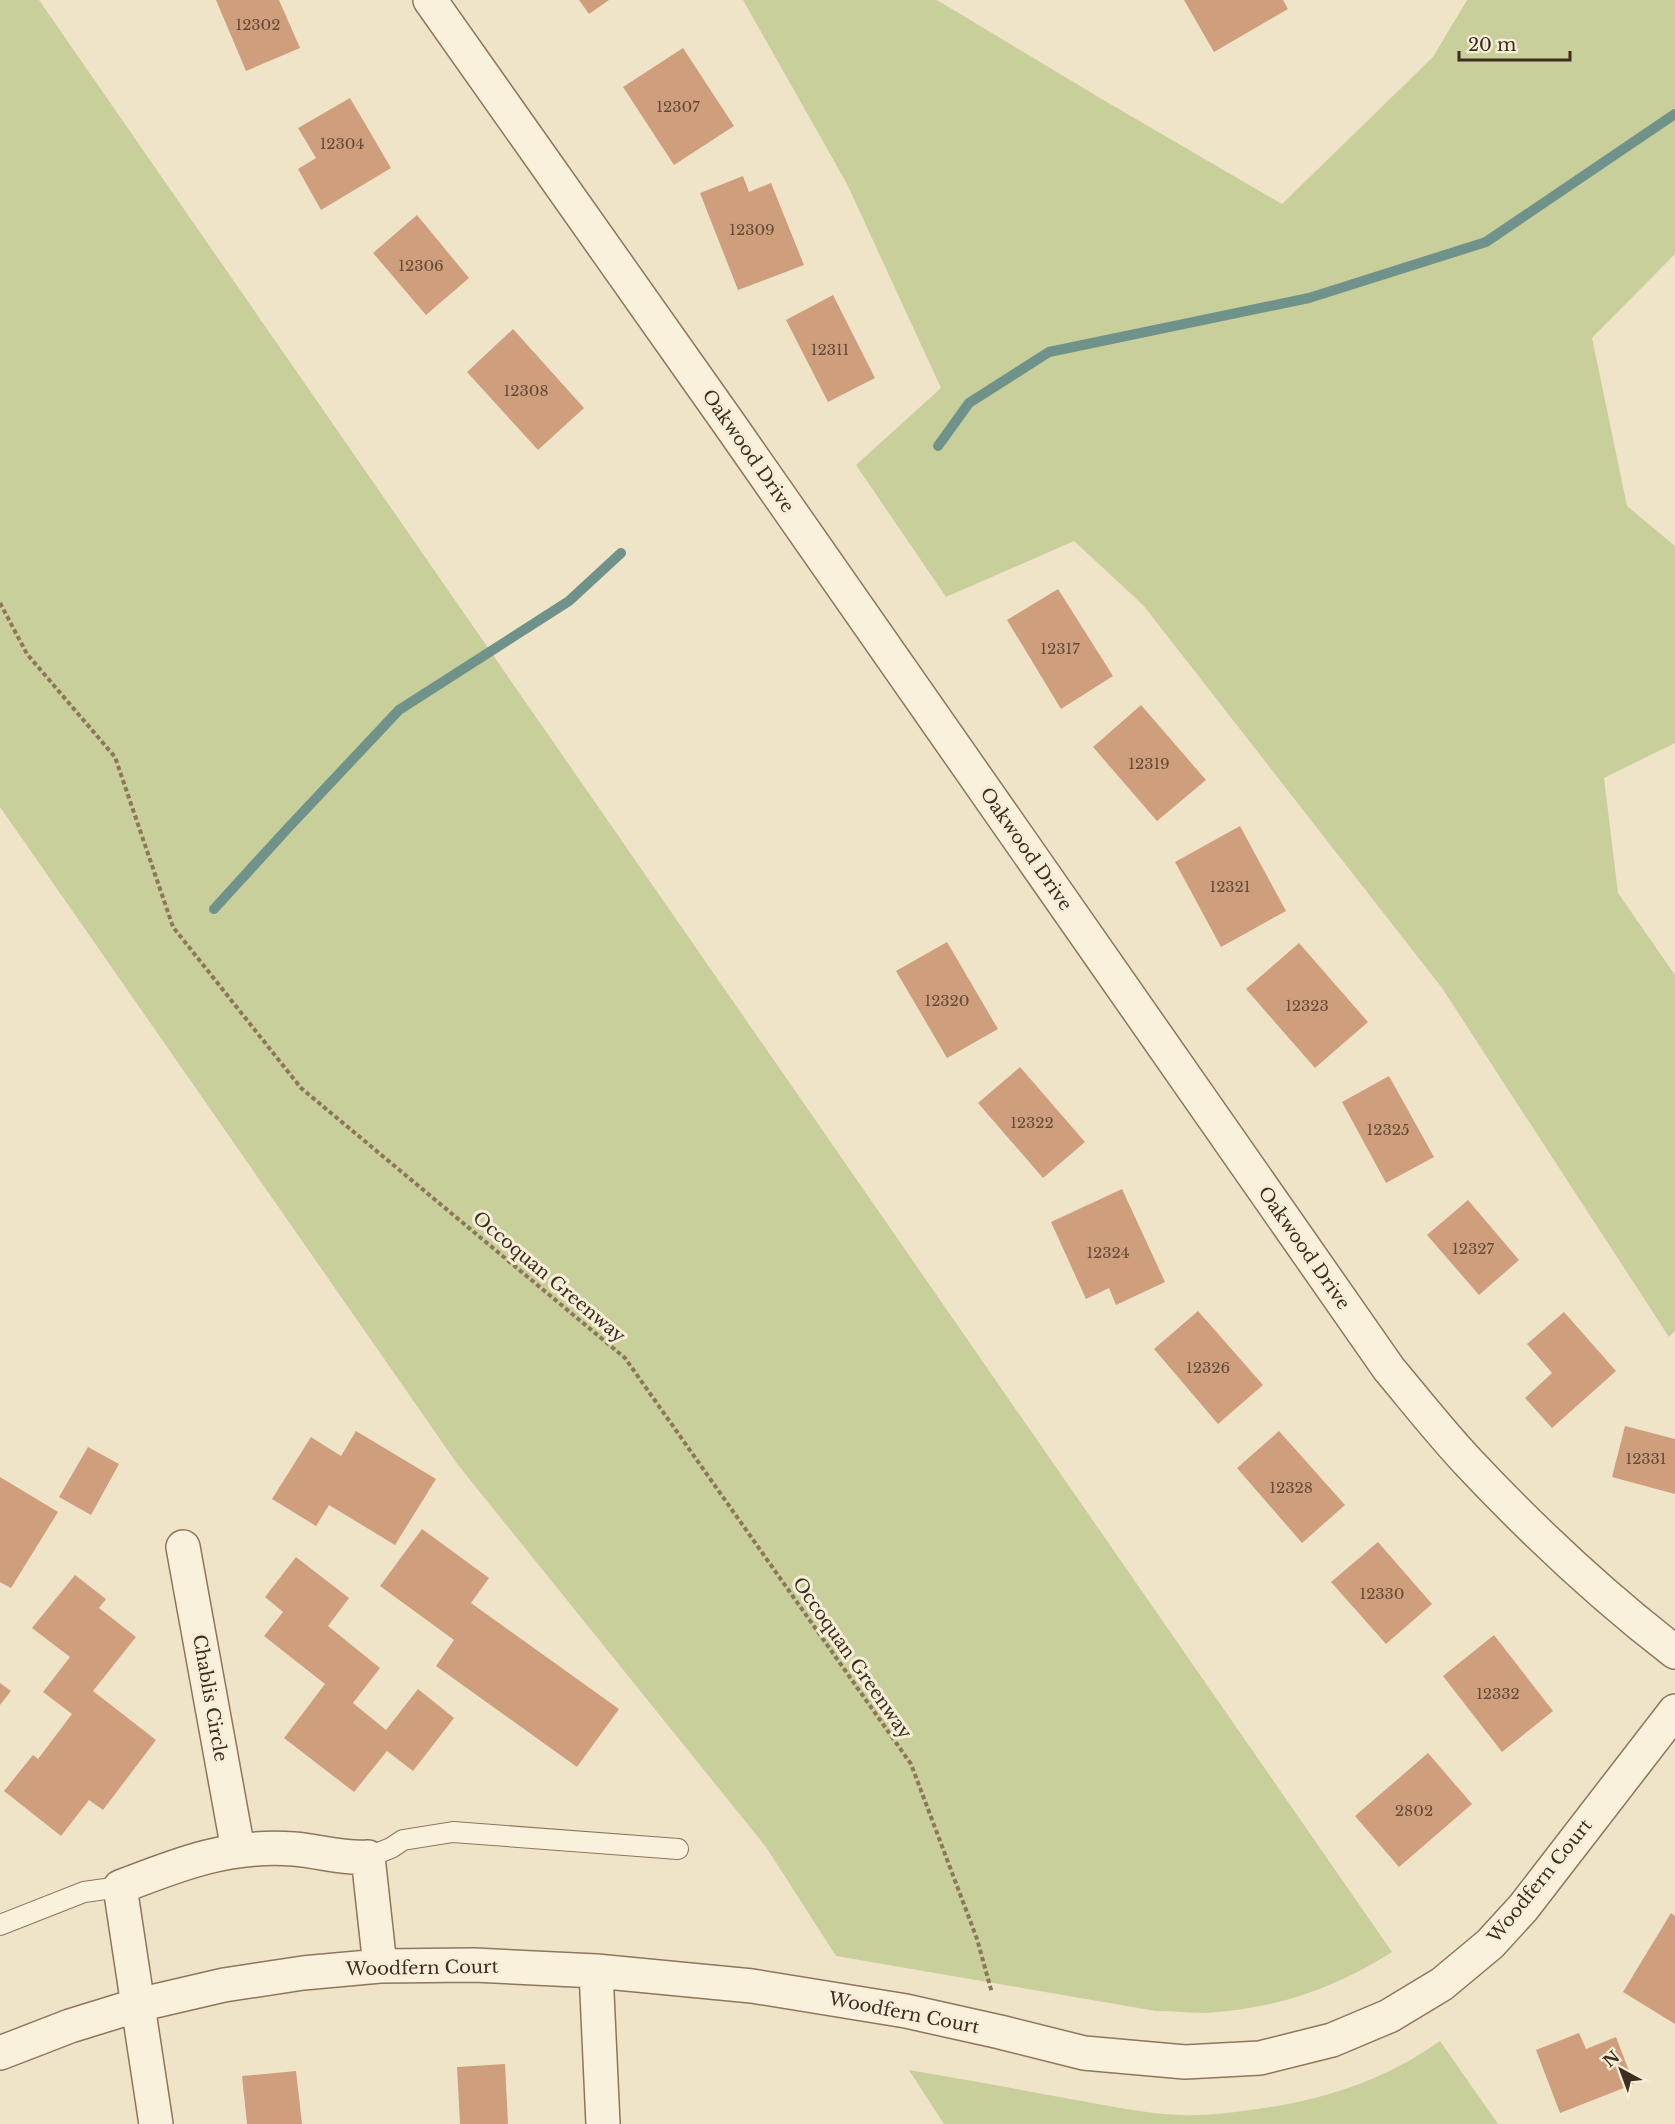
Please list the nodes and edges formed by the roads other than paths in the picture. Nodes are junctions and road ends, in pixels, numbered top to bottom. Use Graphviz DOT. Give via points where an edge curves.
graph roads {
  1 [pos="430,0"];
  2 [pos="183,1547"];
  3 [pos="1675,1652"];
  4 [pos="1675,1711"];
  5 [pos="678,1849"];
  6 [pos="238,1850"];
  7 [pos="368,1857"];
  8 [pos="120,1887"];
  9 [pos="0,1924"];
  10 [pos="380,1966"];
  11 [pos="596,1971"];
  12 [pos="138,2005"];
  13 [pos="0,2052"];
  14 [pos="156,2124"];
  15 [pos="603,2124"];
  1 -- 3 [label="street, Oakwood Drive" via="1389,1369 1468,1462 1553,1548"];
  2 -- 6 [label="street, Chablis Circle"];
  4 -- 11 [label="street, Woodfern Court" via="1523,1908 1497,1937 1442,1984 1389,2016 1332,2040 1260,2058 1185,2062 1084,2054 906,2011 752,1986"];
  5 -- 7 [label="lane" via="453,1832 403,1840"];
  6 -- 7 [label="street" via="294,1849"];
  6 -- 8 [label="street" via="187,1861"];
  7 -- 10 [label="street"];
  8 -- 9 [label="lane" via="84,1892"];
  8 -- 12 [label="street"];
  10 -- 11 [label="street, Woodfern Court" via="474,1965"];
  10 -- 12 [label="street, Woodfern Court" via="303,1972"];
  11 -- 15 [label="street"];
  12 -- 13 [label="street, Woodfern Court"];
  12 -- 14 [label="street"];
}
